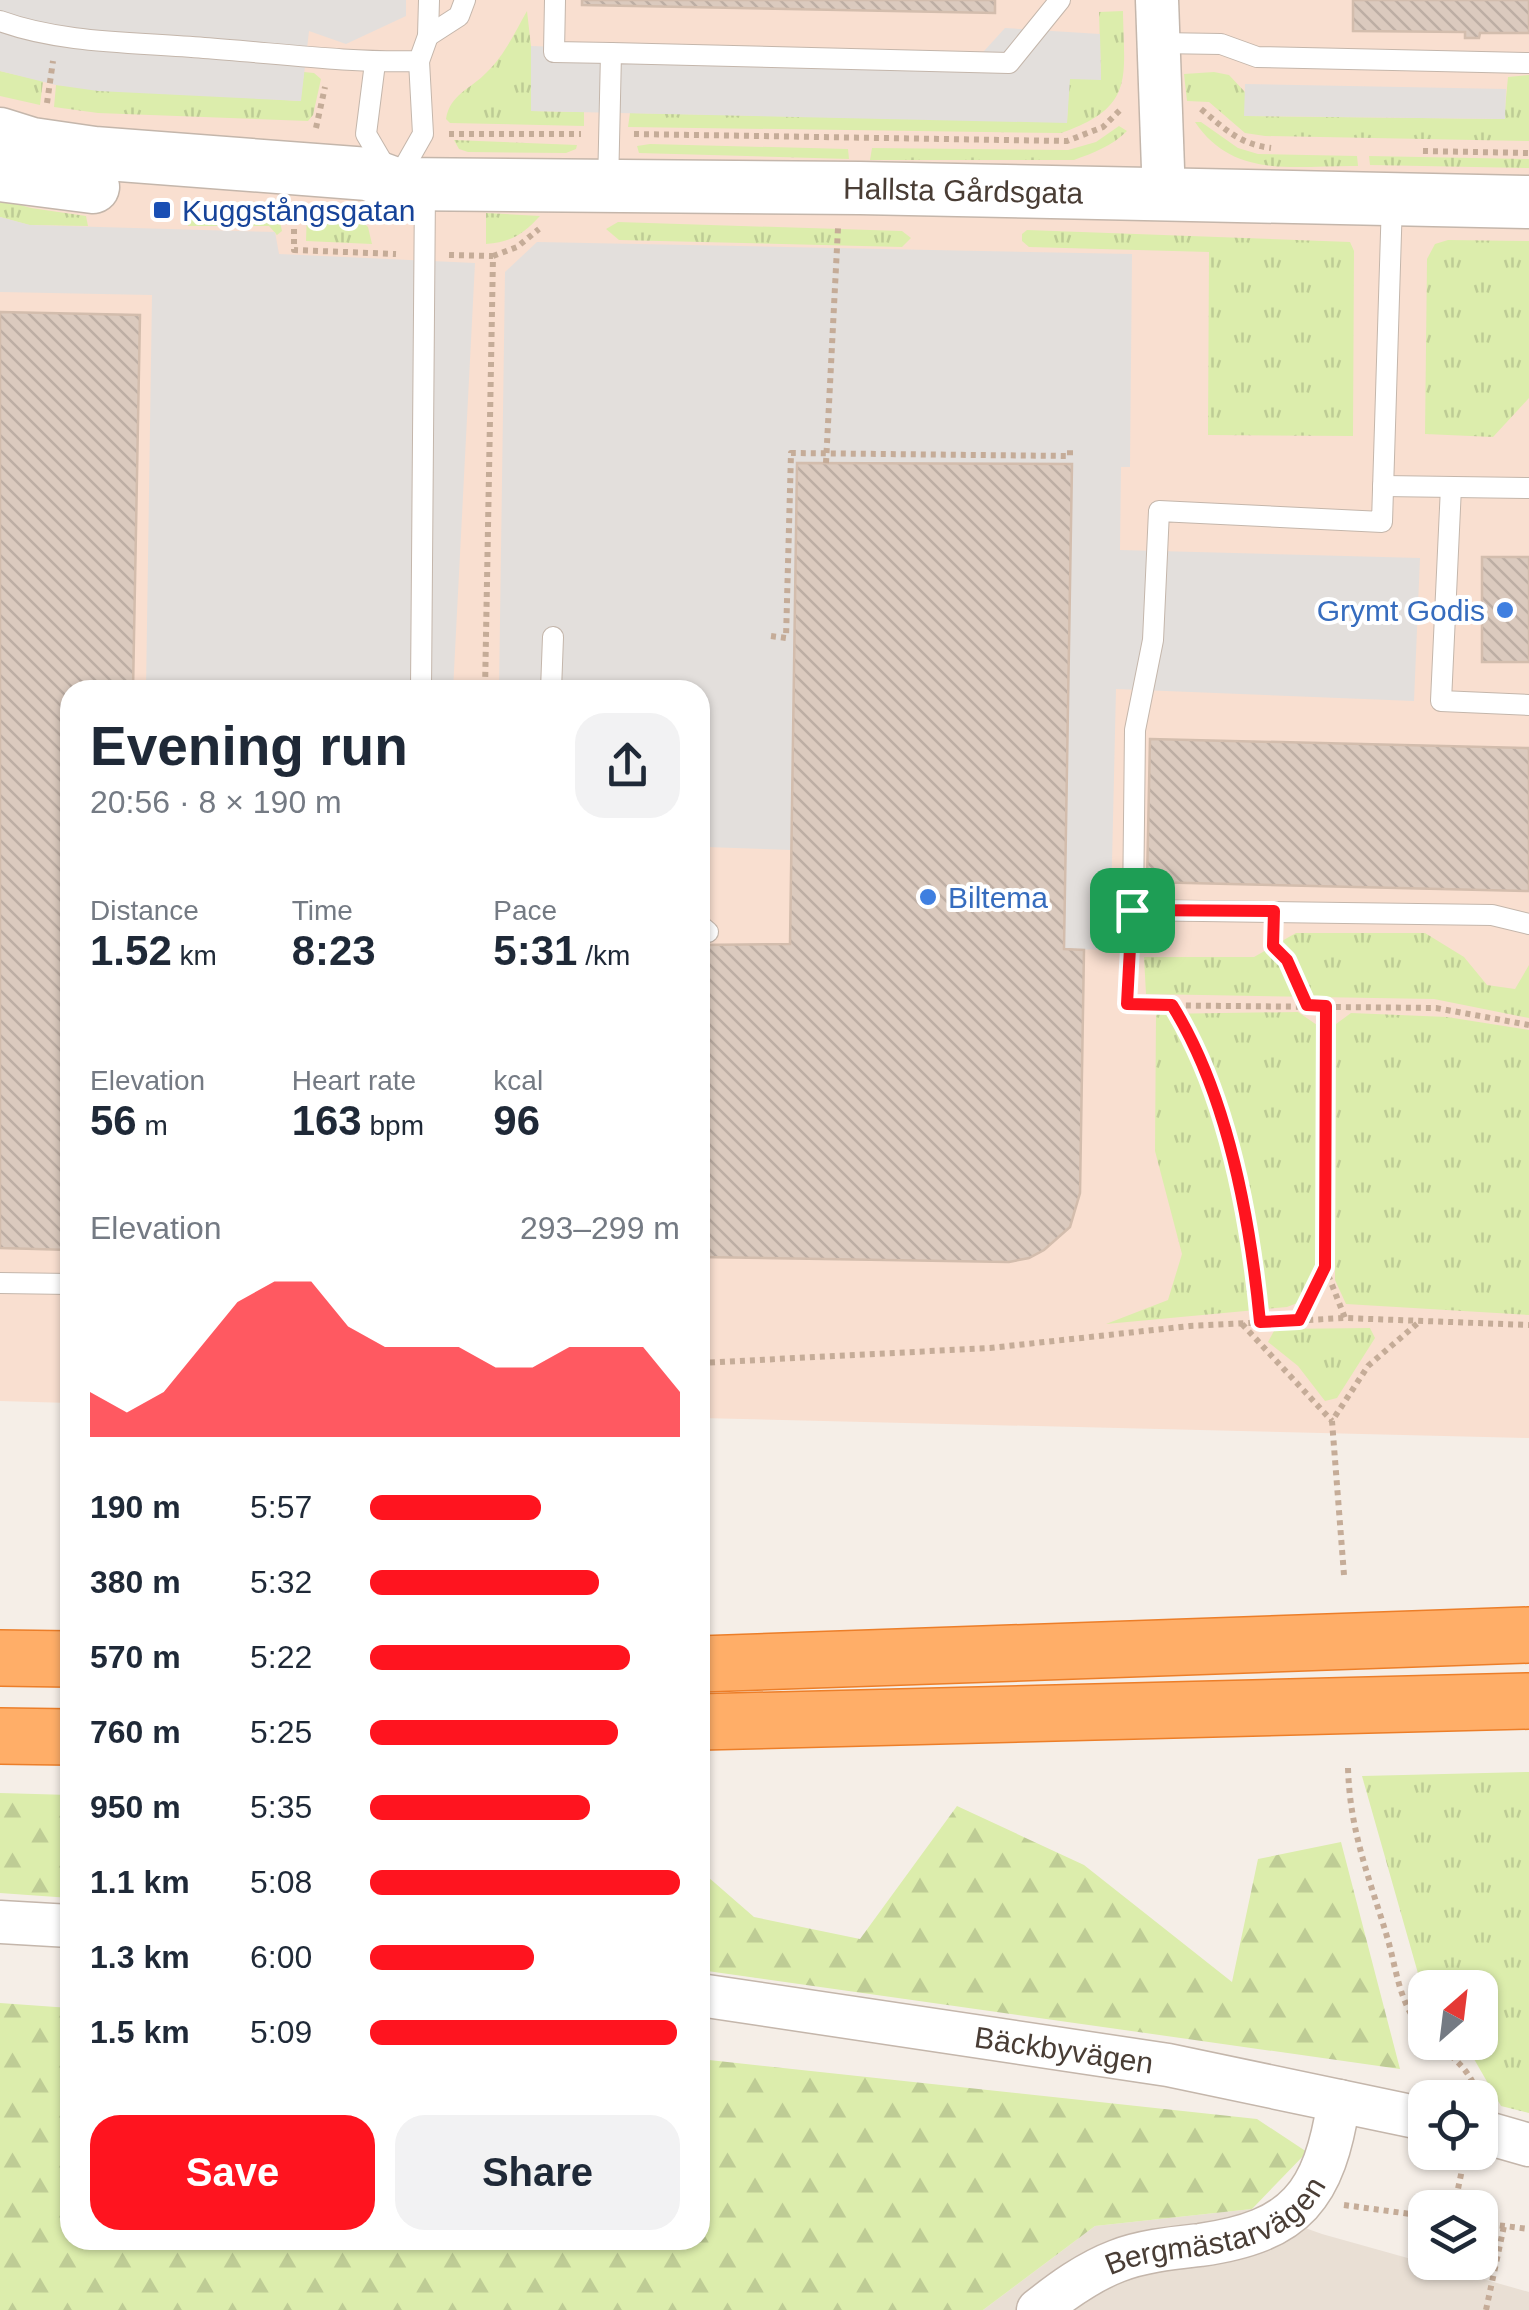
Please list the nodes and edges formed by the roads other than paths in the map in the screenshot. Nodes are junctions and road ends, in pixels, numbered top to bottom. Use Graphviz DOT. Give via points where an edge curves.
graph roads {
  1 [pos="429,0"];
  2 [pos="465,0"];
  3 [pos="555,0"];
  4 [pos="1060,0"];
  5 [pos="1157,0"];
  6 [pos="0,20"];
  7 [pos="428,36"];
  8 [pos="1159,43"];
  9 [pos="612,54"];
  10 [pos="418,62"];
  11 [pos="375,63"];
  12 [pos="1529,63"];
  13 [pos="23,124"];
  14 [pos="0,175"];
  15 [pos="410,185"];
  16 [pos="608,188"];
  17 [pos="1164,196"];
  18 [pos="1392,202"];
  19 [pos="1529,202"];
  20 [pos="1383,486"];
  21 [pos="1451,487"];
  22 [pos="1529,488"];
  23 [pos="553,637"];
  24 [pos="421,680"];
  25 [pos="552,680"];
  26 [pos="1529,705"];
  27 [pos="1529,924"];
  28 [pos="0,1283"];
  29 [pos="60,1284"];
  30 [pos="1529,1635"];
  31 [pos="0,1658"];
  32 [pos="60,1659"];
  33 [pos="710,1664"];
  34 [pos="1529,1701"];
  35 [pos="710,1722"];
  36 [pos="0,1736"];
  37 [pos="60,1737"];
  38 [pos="0,1922"];
  39 [pos="60,1925"];
  40 [pos="710,1997"];
  41 [pos="1339,2101"];
  42 [pos="1408,2115"];
  43 [pos="1498,2137"];
  44 [pos="1529,2145"];
  45 [pos="1038,2310"];
  1 -- 7 [label="lane"];
  2 -- 7 [label="lane" via="459,16"];
  3 -- 9 [label="lane" via="554,52"];
  4 -- 9 [label="lane" via="1009,63"];
  5 -- 8 [label="street"];
  6 -- 11 [label="lane" via="30,32"];
  7 -- 10 [label="lane"];
  8 -- 12 [label="lane" via="1221,44 1257,56"];
  8 -- 17 [label="street"];
  9 -- 16 [label="lane"];
  10 -- 11 [label="lane"];
  10 -- 15 [label="lane" via="423,134"];
  11 -- 15 [label="lane" via="366,134"];
  13 -- 15 [label="street, Hallsta Gårdsgata" via="32,144 368,174"];
  14 -- 15 [label="street, Hallsta Gårdsgata" via="294,201 374,198"];
  15 -- 16 [label="street, Hallsta Gårdsgata"];
  15 -- 24 [label="lane"];
  16 -- 17 [label="street, Hallsta Gårdsgata"];
  17 -- 18 [label="street, Hallsta Gårdsgata"];
  18 -- 19 [label="street, Hallsta Gårdsgata"];
  18 -- 20 [label="lane"];
  20 -- 21 [label="lane"];
  20 -- 27 [label="lane" via="1382,522 1159,512 1153,640 1135,730 1132,910 1492,914"];
  21 -- 22 [label="lane"];
  21 -- 26 [label="lane" via="1441,700"];
  23 -- 25 [label="lane"];
  28 -- 29 [label="lane"];
  30 -- 33 [label="highway"];
  31 -- 32 [label="highway"];
  34 -- 35 [label="highway"];
  36 -- 37 [label="highway"];
  38 -- 39 [label="street"];
  40 -- 41 [label="street, Bäckbyvägen" via="1168,2066"];
  41 -- 42 [label="street, Bäckbyvägen"];
  41 -- 45 [label="street, Bergmästarvägen" via="1332,2148 1310,2194 1270,2228 1118,2261"];
  43 -- 44 [label="street"];
}
